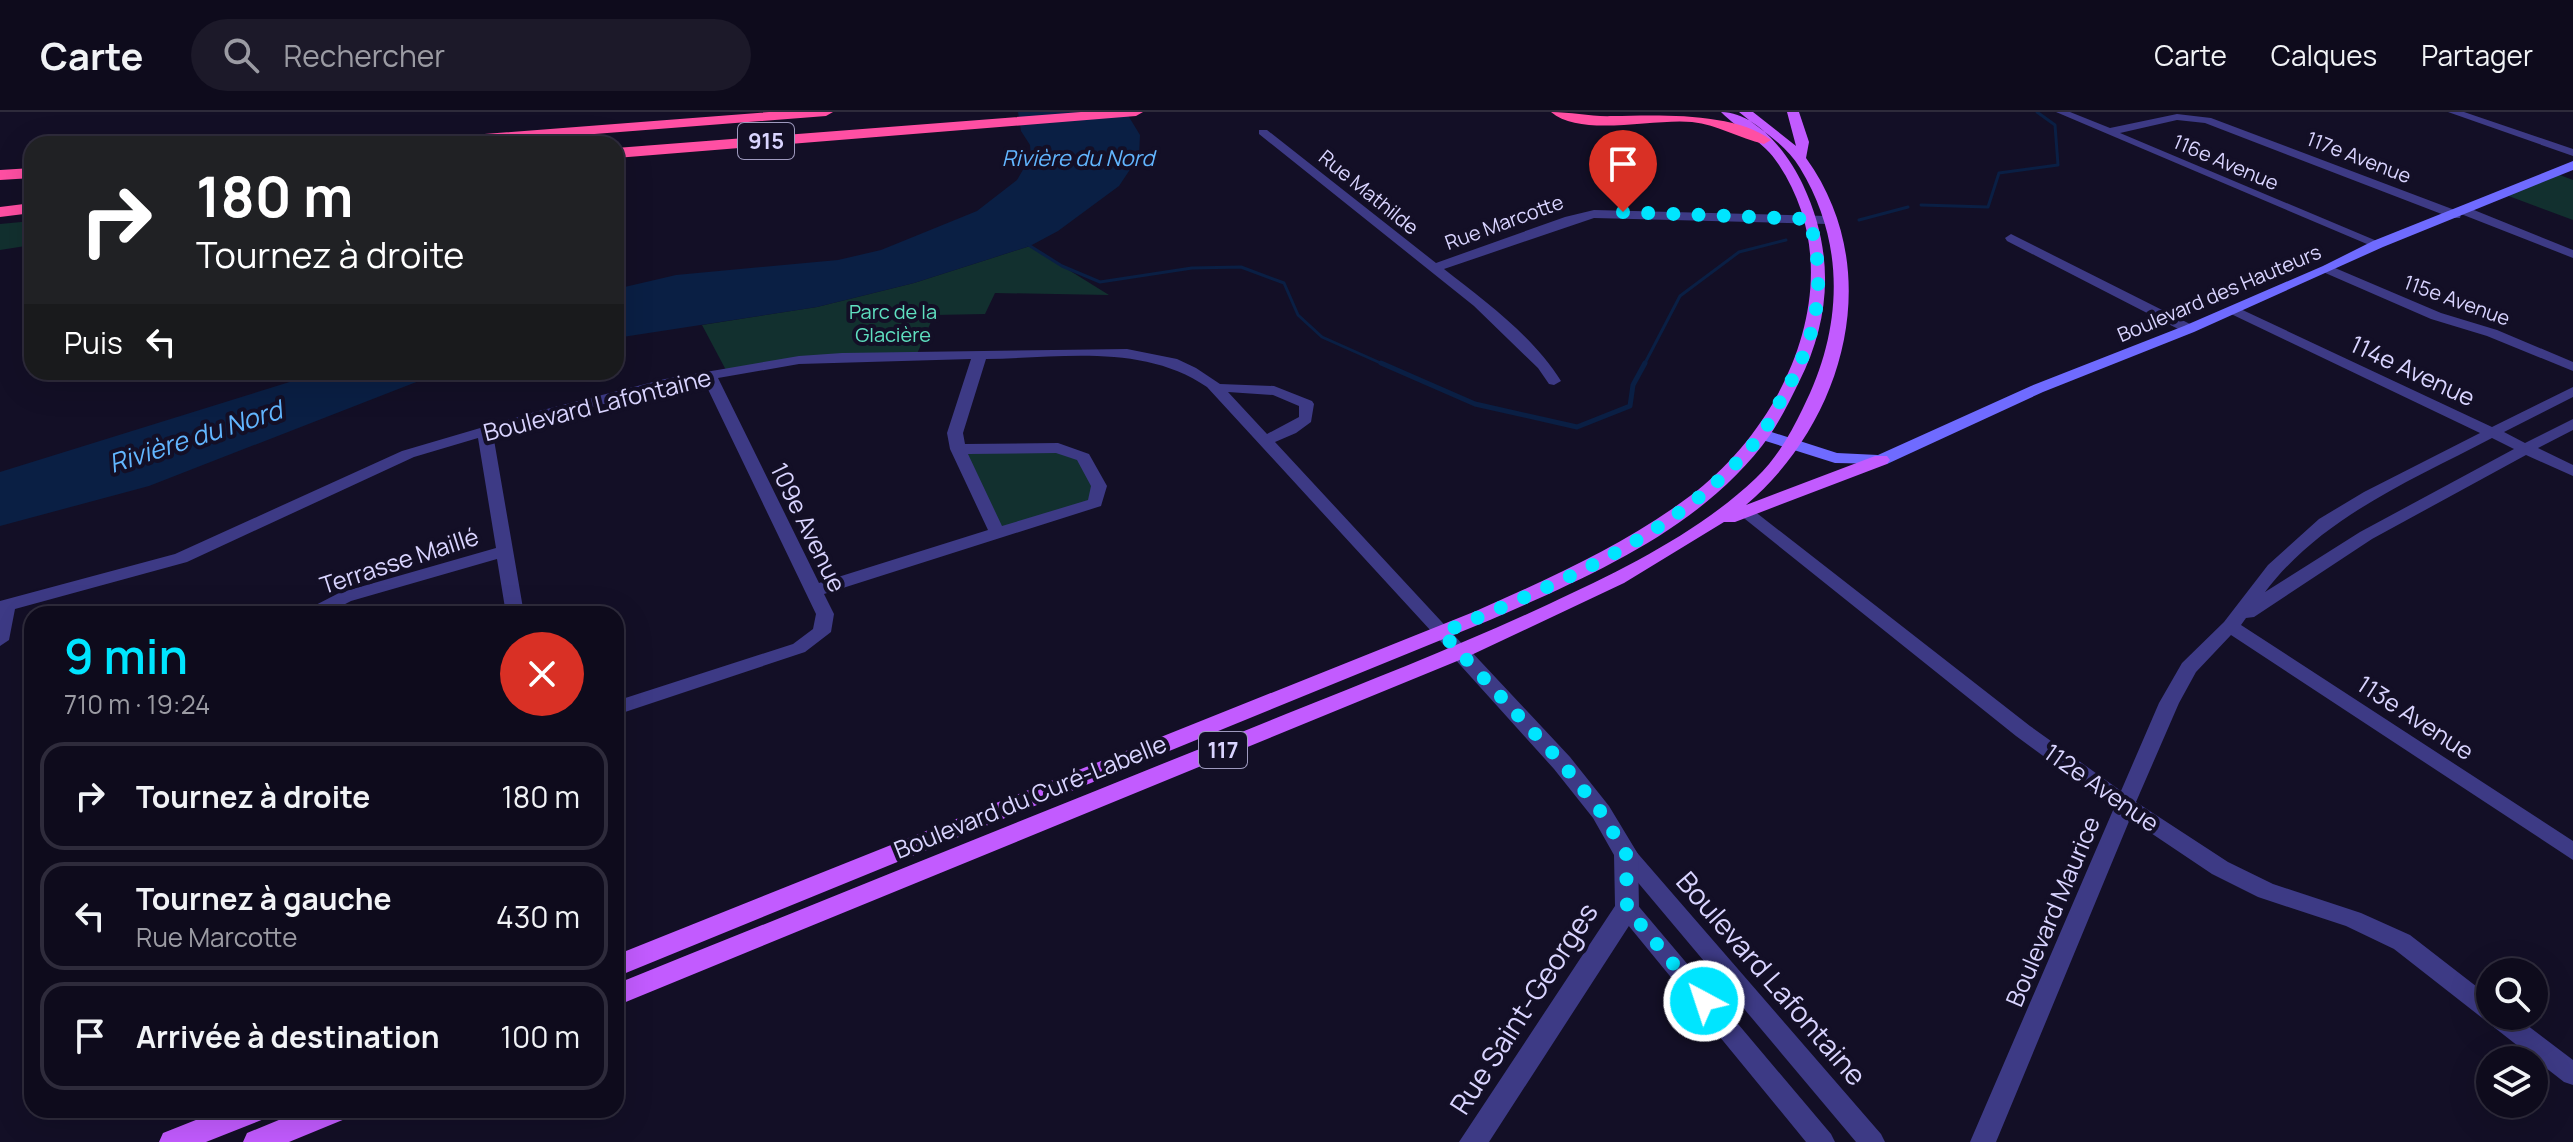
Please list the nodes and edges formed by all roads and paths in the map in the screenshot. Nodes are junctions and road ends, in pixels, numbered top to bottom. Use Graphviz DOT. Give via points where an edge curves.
graph roads {
  1 [pos="826,112"];
  2 [pos="1133,112"];
  3 [pos="1558,112"];
  4 [pos="1727,112"];
  5 [pos="1745,112"];
  6 [pos="1793,112"];
  7 [pos="2061,112"];
  8 [pos="2460,113"];
  9 [pos="1673,114"];
  10 [pos="1263,132"];
  11 [pos="2109,132"];
  12 [pos="512,136"];
  13 [pos="1764,140"];
  14 [pos="624,152"];
  15 [pos="2573,153"];
  16 [pos="1801,156"];
  17 [pos="2573,165"];
  18 [pos="24,174"];
  19 [pos="0,175"];
  20 [pos="24,199"];
  21 [pos="0,201"];
  22 [pos="24,209"];
  23 [pos="0,212"];
  24 [pos="2461,213"];
  25 [pos="1809,219"];
  26 [pos="1827,220"];
  27 [pos="2011,238"];
  28 [pos="2378,244"];
  29 [pos="2573,254"];
  30 [pos="1433,268"];
  31 [pos="2328,269"];
  32 [pos="2234,310"];
  33 [pos="2189,329"];
  34 [pos="980,355"];
  35 [pos="2573,367"];
  36 [pos="709,375"];
  37 [pos="1554,381"];
  38 [pos="1216,388"];
  39 [pos="2573,391"];
  40 [pos="2573,424"];
  41 [pos="485,431"];
  42 [pos="2492,432"];
  43 [pos="1762,434"];
  44 [pos="1265,441"];
  45 [pos="1794,444"];
  46 [pos="2526,448"];
  47 [pos="958,449"];
  48 [pos="1881,460"];
  49 [pos="2573,471"];
  50 [pos="2388,486"];
  51 [pos="2418,505"];
  52 [pos="1743,511"];
  53 [pos="997,533"];
  54 [pos="1690,537"];
  55 [pos="502,552"];
  56 [pos="813,591"];
  57 [pos="4,606"];
  58 [pos="328,606"];
  59 [pos="513,606"];
  60 [pos="2230,626"];
  61 [pos="1442,633"];
  62 [pos="0,640"];
  63 [pos="1460,652"];
  64 [pos="624,705"];
  65 [pos="1040,798"];
  66 [pos="2125,805"];
  67 [pos="1053,820"];
  68 [pos="2573,852"];
  69 [pos="1626,854"];
  70 [pos="1627,908"];
  71 [pos="624,963"];
  72 [pos="624,992"];
  73 [pos="2476,999"];
  74 [pos="2515,1030"];
  75 [pos="2573,1074"];
  76 [pos="234,1118"];
  77 [pos="316,1118"];
  78 [pos="173,1142"];
  79 [pos="257,1142"];
  80 [pos="1473,1142"];
  81 [pos="1822,1142"];
  82 [pos="1872,1142"];
  83 [pos="1983,1142"];
  1 -- 12 [label="highway, 915"];
  2 -- 14 [label="highway, 915"];
  3 -- 9 [label="highway" via="1610,122"];
  4 -- 13 [label="main road, Boulevard du Curé-Labelle / 117"];
  5 -- 16 [label="main road, Boulevard du Curé-Labelle"];
  6 -- 16 [label="main road" via="1803,142"];
  7 -- 11 [label="street, 116e Avenue"];
  8 -- 15 [label="street"];
  9 -- 13 [label="highway" via="1720,122"];
  10 -- 30 [label="street, Rue Mathilde"];
  11 -- 24 [label="street, 117e Avenue" via="2177,117 2207,120"];
  11 -- 28 [label="street, 116e Avenue"];
  13 -- 25 [label="main road, Boulevard du Curé-Labelle / 117" via="1791,170"];
  16 -- 26 [label="main road, Boulevard du Curé-Labelle / 117"];
  17 -- 24 [label="main road, Boulevard des Hauteurs"];
  18 -- 19 [label="highway"];
  20 -- 21 [label="highway"];
  22 -- 23 [label="highway"];
  24 -- 28 [label="main road, Boulevard des Hauteurs"];
  24 -- 29 [label="street, 117e Avenue"];
  25 -- 26 [label="street, Rue Marcotte"];
  25 -- 30 [label="street, Rue Marcotte" via="1594,214"];
  25 -- 43 [label="main road, Boulevard du Curé-Labelle / 117" via="1820,262 1814,329 1800,367"];
  26 -- 45 [label="main road, Boulevard du Curé-Labelle / 117" via="1844,294 1841,330 1829,374"];
  27 -- 33 [label="street"];
  28 -- 31 [label="main road, Boulevard des Hauteurs"];
  30 -- 37 [label="street, Rue Mathilde" via="1479,303"];
  31 -- 32 [label="main road, Boulevard des Hauteurs"];
  31 -- 35 [label="street, 115e Avenue"];
  32 -- 33 [label="main road, Boulevard des Hauteurs"];
  32 -- 42 [label="street, 114e Avenue"];
  33 -- 48 [label="main road, Boulevard des Hauteurs" via="2037,389"];
  34 -- 36 [label="street, Boulevard Lafontaine" via="827,358"];
  34 -- 38 [label="street, Boulevard Lafontaine" via="1158,357 1187,365"];
  34 -- 47 [label="street" via="955,433"];
  36 -- 41 [label="street, Boulevard Lafontaine"];
  36 -- 56 [label="street, 109e Avenue"];
  38 -- 44 [label="street, Boulevard Lafontaine"];
  38 -- 44 [label="street" via="1257,387 1289,393 1307,404 1306,419"];
  39 -- 42 [label="street, Boulevard Maurice"];
  40 -- 46 [label="street, Boulevard Maurice"];
  41 -- 55 [label="street"];
  41 -- 57 [label="street, Boulevard Lafontaine" via="408,454 181,558"];
  42 -- 46 [label="street, 114e Avenue"];
  42 -- 50 [label="street, Boulevard Maurice"];
  43 -- 45 [label="main road"];
  43 -- 61 [label="main road, Boulevard du Curé-Labelle / 117" via="1732,468 1651,531 1568,578"];
  44 -- 61 [label="street, Boulevard Lafontaine"];
  45 -- 48 [label="main road" via="1846,460"];
  45 -- 54 [label="main road, Boulevard du Curé-Labelle / 117" via="1761,484"];
  46 -- 49 [label="street, 114e Avenue"];
  46 -- 51 [label="street, Boulevard Maurice"];
  47 -- 53 [label="street"];
  47 -- 53 [label="street" via="1058,448 1083,457 1099,486 1095,503"];
  48 -- 52 [label="main road"];
  50 -- 51 [label="street"];
  50 -- 60 [label="street, Boulevard Maurice" via="2325,523 2274,569"];
  51 -- 60 [label="street, Boulevard Maurice" via="2311,567"];
  52 -- 54 [label="main road"];
  52 -- 66 [label="street, 112e Avenue"];
  53 -- 56 [label="street"];
  54 -- 63 [label="main road, Boulevard du Curé-Labelle / 117" via="1587,593"];
  55 -- 58 [label="street, Terrasse Maillé"];
  55 -- 59 [label="street"];
  56 -- 64 [label="street, 109e Avenue" via="825,614 822,632 799,648"];
  57 -- 62 [label="street"];
  60 -- 66 [label="street, Boulevard Maurice" via="2189,668"];
  60 -- 68 [label="street, 113e Avenue"];
  61 -- 63 [label="street, Boulevard Lafontaine"];
  61 -- 65 [label="main road, Boulevard du Curé-Labelle / 117"];
  63 -- 67 [label="main road, Boulevard du Curé-Labelle / 117"];
  63 -- 69 [label="street, Boulevard Lafontaine" via="1562,763"];
  65 -- 67 [label="main road"];
  65 -- 71 [label="main road, Boulevard du Curé-Labelle / 117"];
  66 -- 73 [label="street, 112e Avenue" via="2231,874 2402,942"];
  66 -- 83 [label="street, Boulevard Maurice"];
  67 -- 72 [label="main road, Boulevard du Curé-Labelle / 117"];
  69 -- 70 [label="street, Boulevard Lafontaine"];
  69 -- 82 [label="street, Boulevard Lafontaine"];
  70 -- 80 [label="street, Rue Saint-Georges"];
  70 -- 81 [label="street"];
  74 -- 75 [label="street"];
  76 -- 78 [label="main road"];
  77 -- 79 [label="main road"];
}
